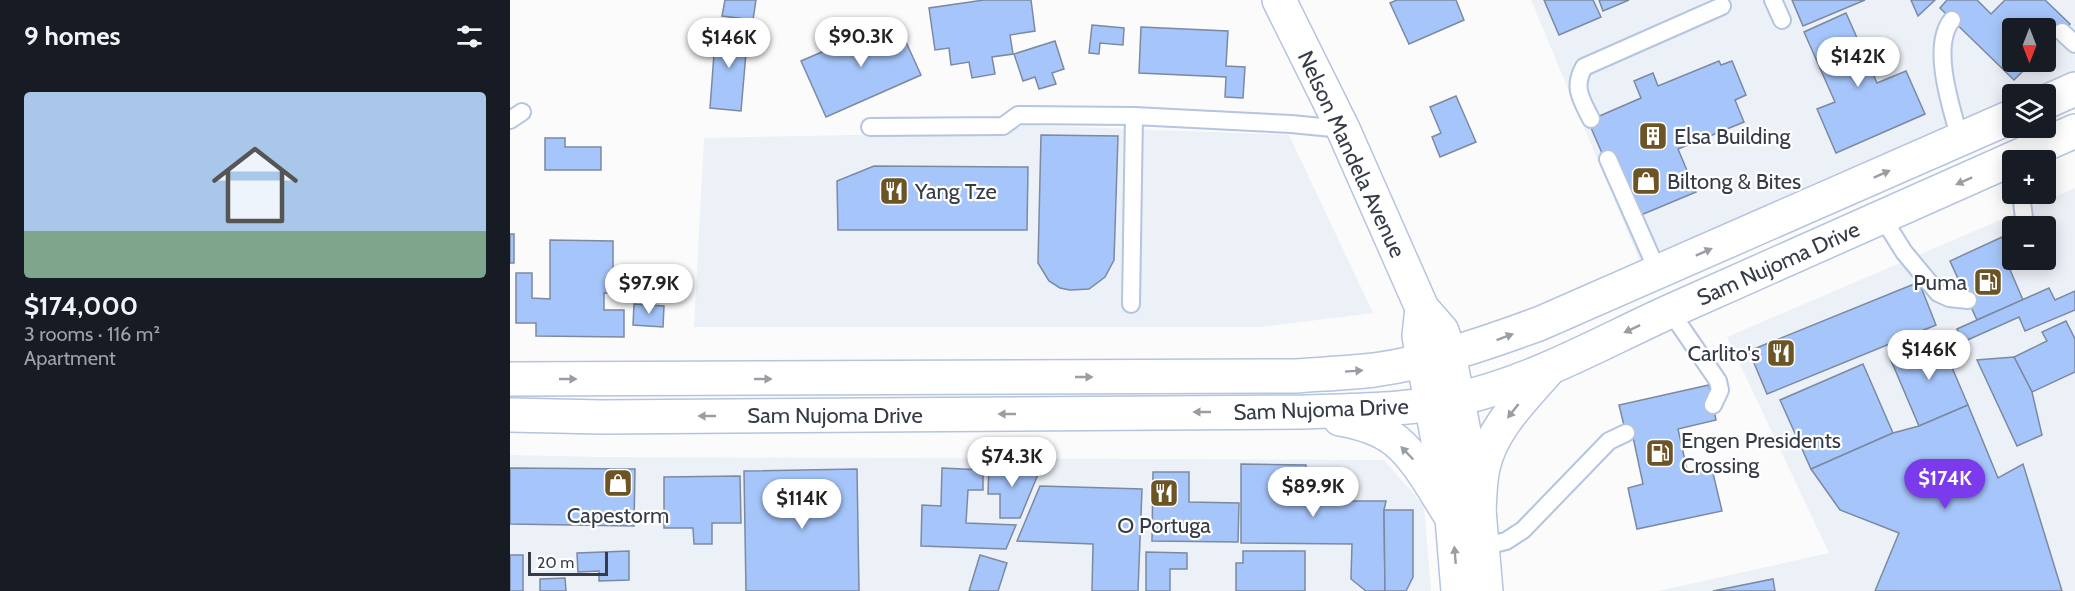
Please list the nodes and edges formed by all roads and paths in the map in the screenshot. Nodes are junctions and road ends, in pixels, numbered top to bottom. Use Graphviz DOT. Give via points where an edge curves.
graph roads {
  1 [pos="1279,0"];
  2 [pos="1773,0"];
  3 [pos="1722,6"];
  4 [pos="1782,20"];
  5 [pos="1952,20"];
  6 [pos="2062,32"];
  7 [pos="2075,44"];
  8 [pos="2075,89"];
  9 [pos="2056,98"];
  10 [pos="1134,116"];
  11 [pos="1591,119"];
  12 [pos="2002,121"];
  13 [pos="870,127"];
  14 [pos="1342,129"];
  15 [pos="2075,132"];
  16 [pos="1960,140"];
  17 [pos="2045,150"];
  18 [pos="1608,159"];
  19 [pos="2002,174"];
  20 [pos="1882,217"];
  21 [pos="1659,272"];
  22 [pos="1968,300"];
  23 [pos="1131,304"];
  24 [pos="1670,311"];
  25 [pos="1436,358"];
  26 [pos="1551,367"];
  27 [pos="510,379"];
  28 [pos="1445,401"];
  29 [pos="1713,405"];
  30 [pos="1303,412"];
  31 [pos="510,415"];
  32 [pos="1626,433"];
  33 [pos="1465,514"];
  34 [pos="1482,547"];
  35 [pos="1458,591"];
  36 [pos="1486,591"];
  1 -- 14 [label="main road, Nelson Mandela Avenue"];
  2 -- 4 [label="lane"];
  3 -- 11 [label="lane" via="1584,67 1578,91"];
  5 -- 16 [label="lane" via="1943,46 1944,80"];
  6 -- 7 [label="lane"];
  8 -- 9 [label="main road"];
  10 -- 13 [label="lane" via="1018,115 1003,126"];
  10 -- 14 [label="lane"];
  10 -- 23 [label="lane"];
  12 -- 16 [label="main road, Sam Nujoma Drive"];
  14 -- 25 [label="main road, Nelson Mandela Avenue" via="1422,308 1442,331"];
  15 -- 17 [label="main road, Sam Nujoma Drive"];
  21 -- 16 [label="main road, Sam Nujoma Drive, one-way"];
  18 -- 21 [label="lane"];
  19 -- 20 [label="main road, Sam Nujoma Drive, one-way"];
  20 -- 22 [label="lane" via="1904,252 1938,293"];
  20 -- 24 [label="main road, Sam Nujoma Drive"];
  25 -- 21 [label="main road, Sam Nujoma Drive, one-way" via="1541,323"];
  24 -- 26 [label="main road, Sam Nujoma Drive, one-way"];
  24 -- 29 [label="lane" via="1718,381 1720,390"];
  27 -- 25 [label="main road, Sam Nujoma Drive, one-way" via="1296,376 1374,370"];
  25 -- 28 [label="main road, Nelson Mandela Avenue"];
  26 -- 28 [label="main road, Sam Nujoma Drive" via="1492,390"];
  26 -- 33 [label="main road, one-way" via="1494,438"];
  28 -- 30 [label="main road, Sam Nujoma Drive" via="1377,410"];
  28 -- 33 [label="main road, Nelson Mandela Avenue"];
  30 -- 31 [label="main road, Sam Nujoma Drive, one-way"];
  33 -- 30 [label="main road, one-way" via="1390,436 1361,423"];
  32 -- 34 [label="lane" via="1610,441 1523,530 1506,541"];
  33 -- 34 [label="main road, Nelson Mandela Avenue"];
  35 -- 33 [label="main road, Nelson Mandela Avenue, one-way"];
  34 -- 36 [label="main road, Nelson Mandela Avenue"];
}
